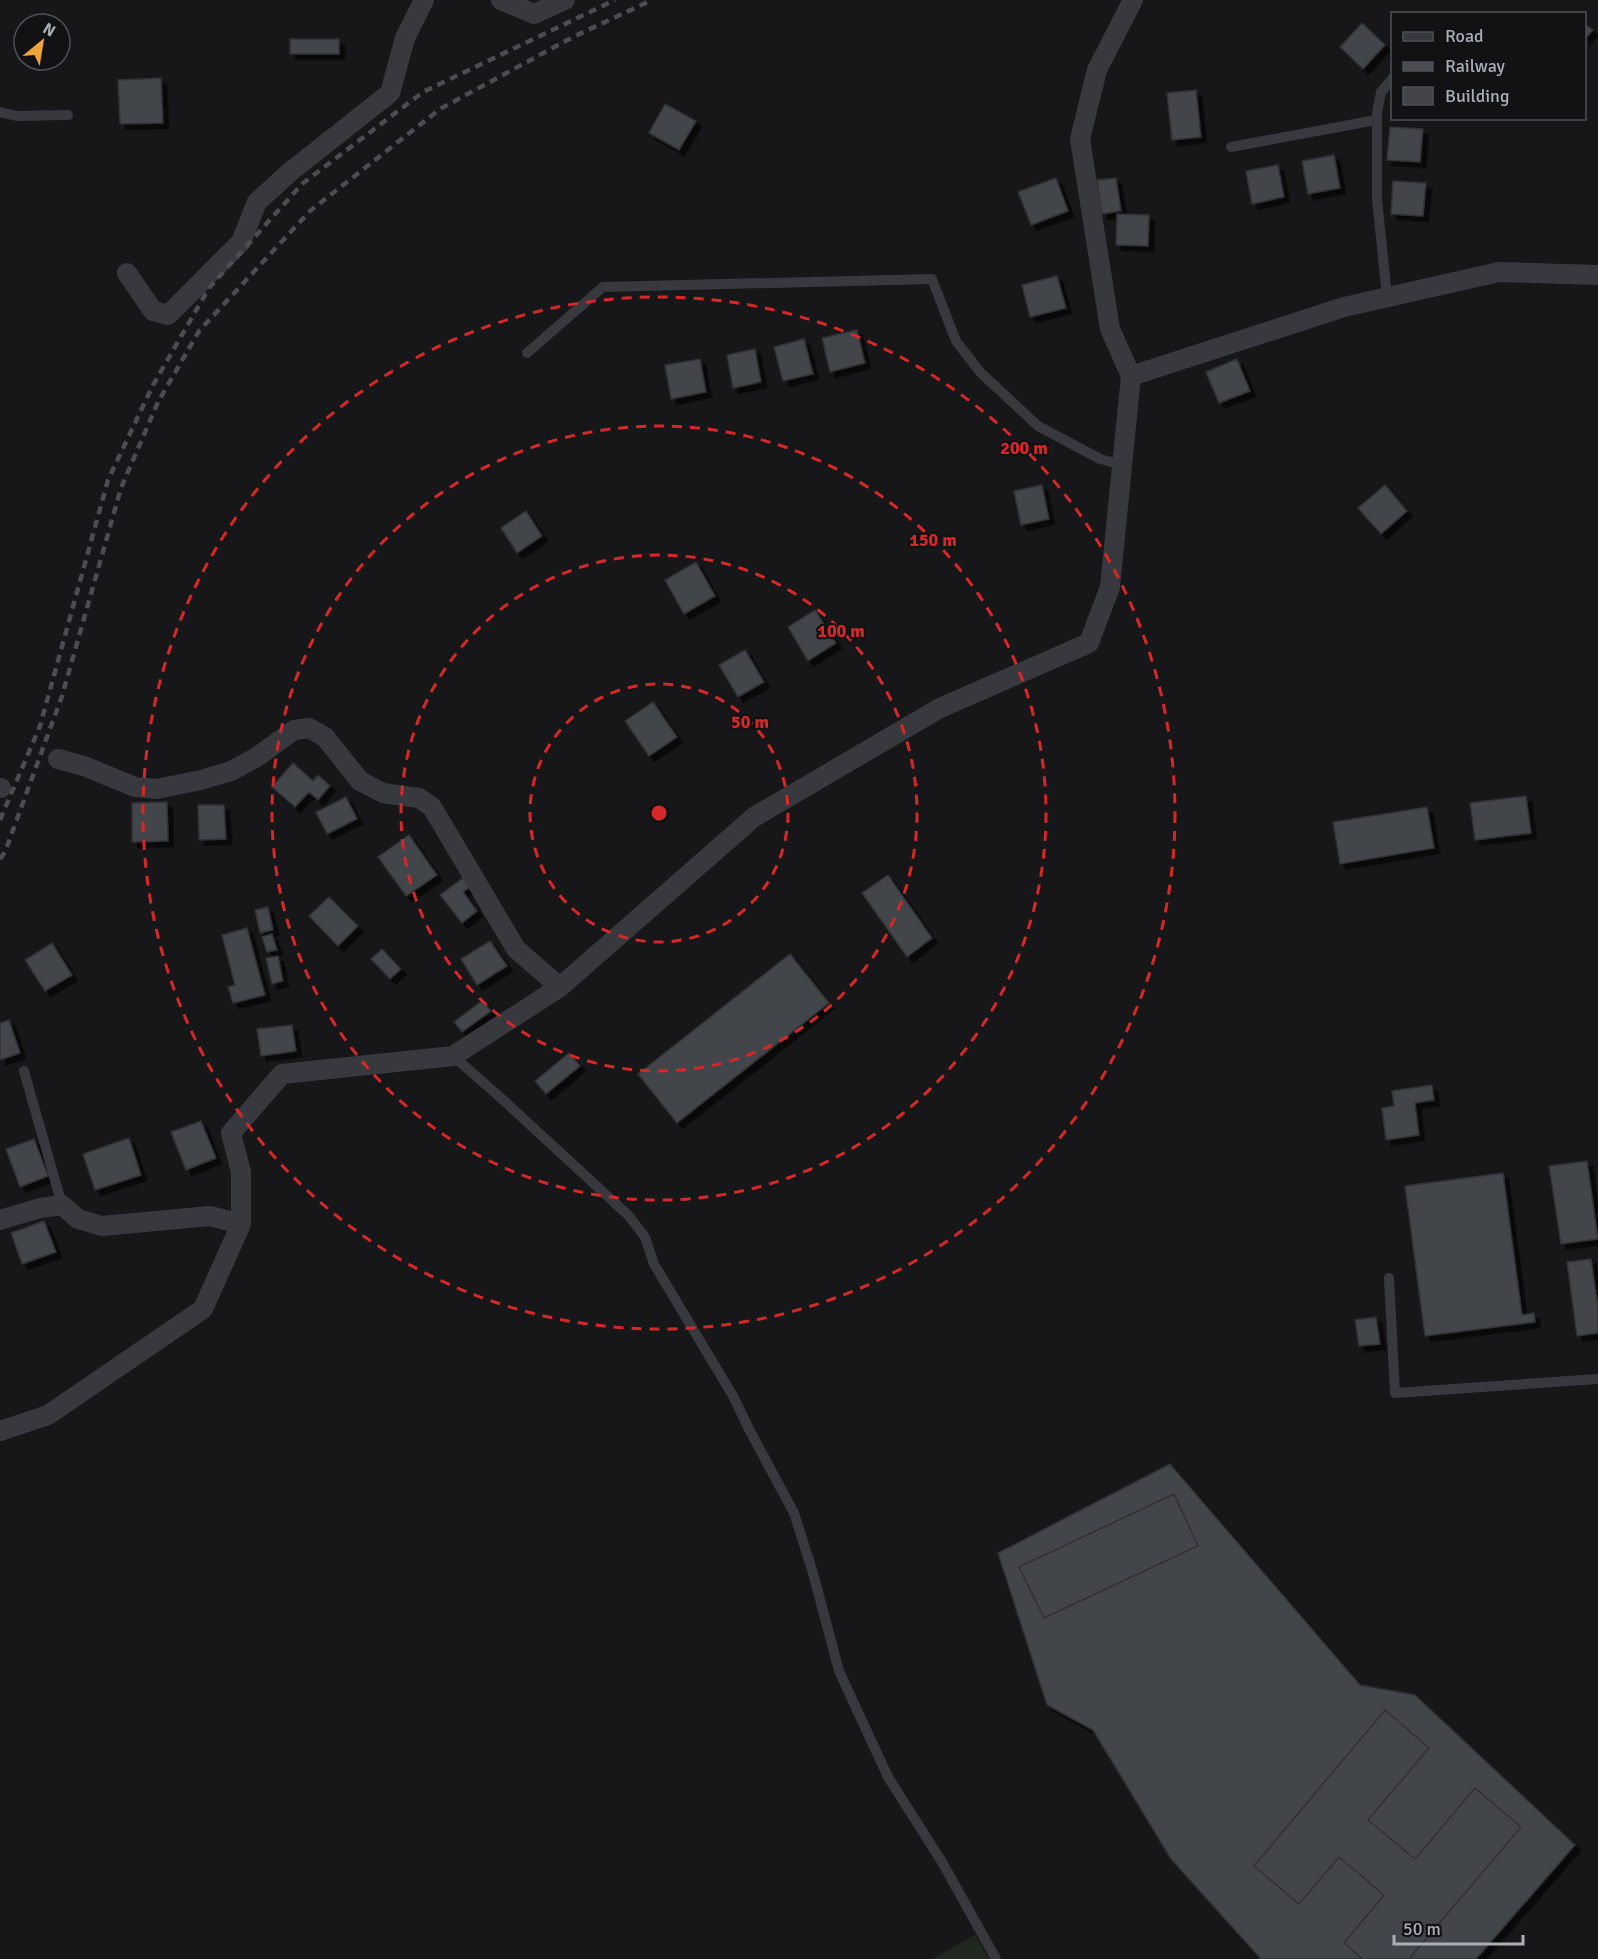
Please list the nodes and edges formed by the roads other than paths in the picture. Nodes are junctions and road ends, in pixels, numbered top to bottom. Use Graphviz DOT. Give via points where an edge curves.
graph roads {
  1 [pos="424,0"];
  2 [pos="501,0"];
  3 [pos="565,0"];
  4 [pos="1133,0"];
  5 [pos="1391,80"];
  6 [pos="0,112"];
  7 [pos="68,115"];
  8 [pos="1376,120"];
  9 [pos="1231,147"];
  10 [pos="128,273"];
  11 [pos="1598,275"];
  12 [pos="1387,297"];
  13 [pos="527,353"];
  14 [pos="1131,376"];
  15 [pos="1122,465"];
  16 [pos="58,759"];
  17 [pos="560,987"];
  18 [pos="453,1056"];
  19 [pos="24,1071"];
  20 [pos="62,1205"];
  21 [pos="0,1220"];
  22 [pos="241,1224"];
  23 [pos="1389,1278"];
  24 [pos="1598,1379"];
  25 [pos="0,1431"];
  26 [pos="996,1959"];
  1 -- 10 [label="street" via="405,38 390,93 257,202 241,242 168,315 153,311"];
  2 -- 3 [label="street" via="534,14"];
  4 -- 14 [label="street" via="1097,70 1080,139 1110,329"];
  5 -- 8 [label="lane" via="1381,92"];
  6 -- 7 [label="lane" via="17,116"];
  8 -- 9 [label="lane"];
  8 -- 12 [label="lane" via="1377,199"];
  11 -- 12 [label="street" via="1499,272"];
  12 -- 14 [label="street" via="1344,307"];
  13 -- 15 [label="lane" via="603,287 932,279 956,341 981,372 1038,426 1100,459"];
  14 -- 15 [label="street"];
  15 -- 17 [label="street" via="1110,587 1089,644 940,708 754,817"];
  16 -- 17 [label="street" via="135,787 157,789 231,771 294,730 309,728 325,737 360,781 383,793 418,798 432,807 516,949"];
  17 -- 18 [label="street"];
  18 -- 22 [label="street" via="282,1074 231,1133 241,1172"];
  18 -- 26 [label="lane" via="628,1215 645,1237 654,1264 733,1396 794,1513 839,1671 888,1777 942,1862"];
  19 -- 20 [label="lane"];
  20 -- 21 [label="street"];
  20 -- 22 [label="street" via="78,1219 102,1226 210,1216"];
  22 -- 25 [label="street" via="203,1309 48,1415"];
  23 -- 24 [label="lane" via="1395,1393"];
}
